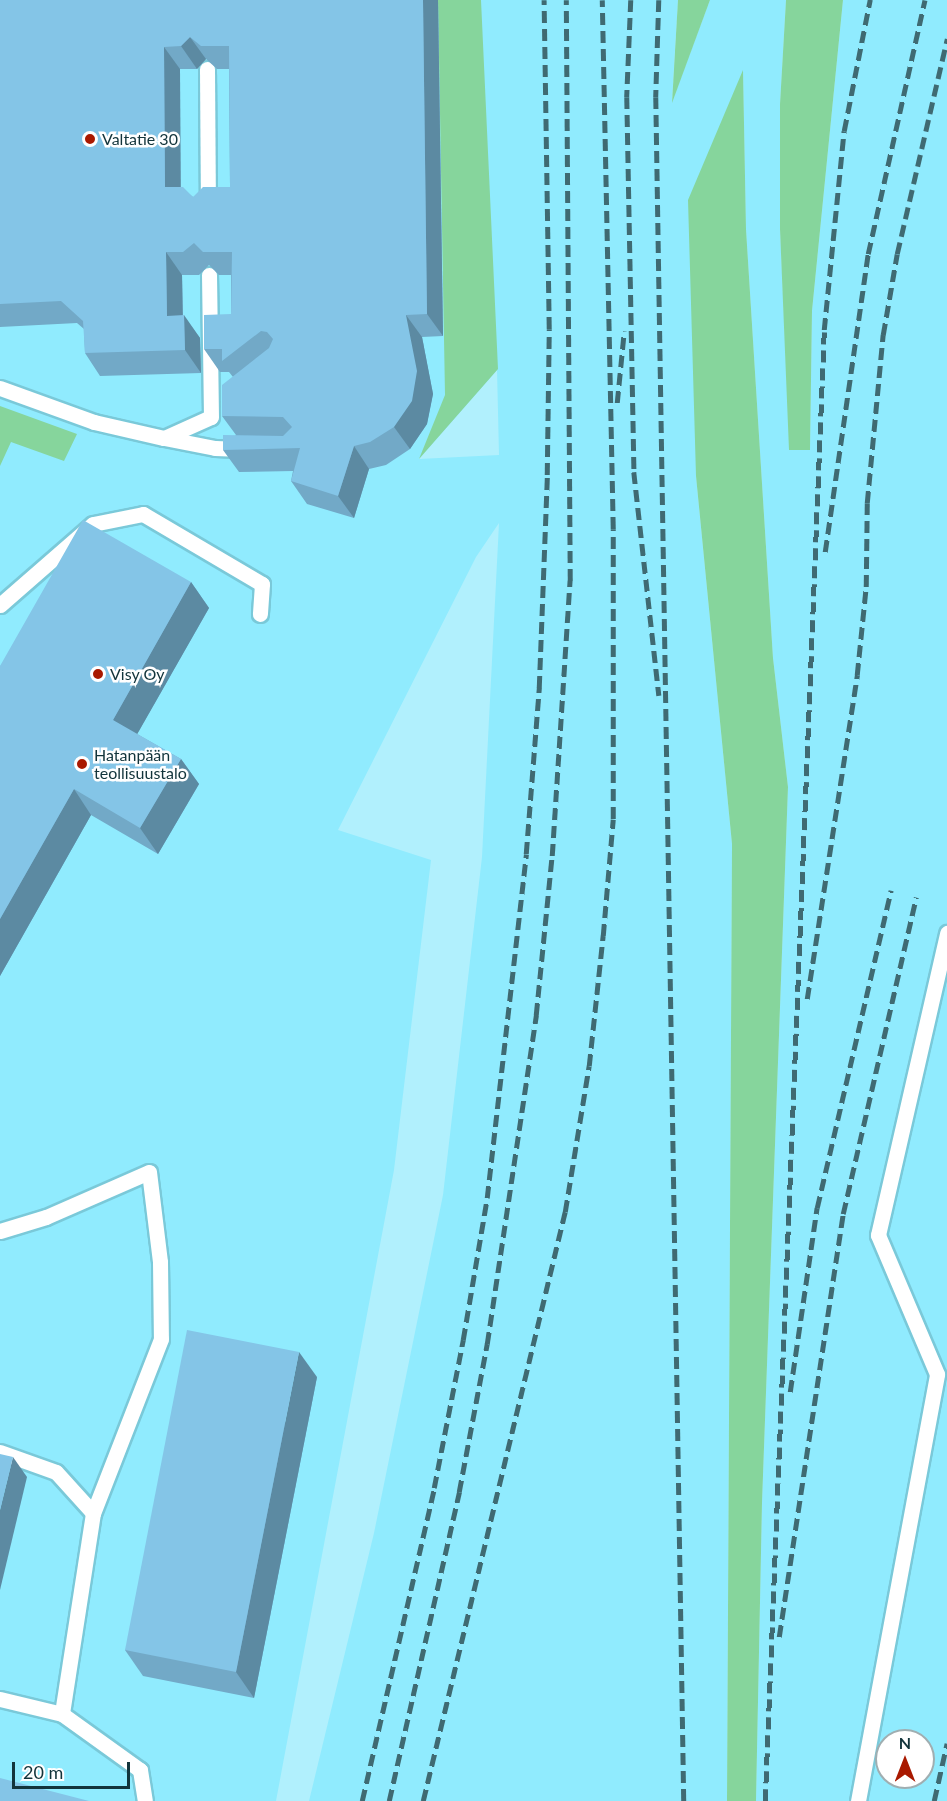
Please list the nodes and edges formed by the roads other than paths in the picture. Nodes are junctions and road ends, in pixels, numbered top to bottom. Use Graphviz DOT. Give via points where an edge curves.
graph roads {
  1 [pos="207,69"];
  2 [pos="208,210"];
  3 [pos="209,275"];
  4 [pos="0,388"];
  5 [pos="228,404"];
  6 [pos="211,417"];
  7 [pos="164,438"];
  8 [pos="254,449"];
  9 [pos="0,605"];
  10 [pos="260,614"];
  11 [pos="947,933"];
  12 [pos="0,1231"];
  13 [pos="0,1452"];
  14 [pos="93,1513"];
  15 [pos="0,1699"];
  16 [pos="62,1714"];
  17 [pos="145,1801"];
  18 [pos="858,1801"];
  1 -- 2 [label="lane"];
  3 -- 6 [label="lane"];
  4 -- 7 [label="lane" via="94,422"];
  5 -- 6 [label="lane"];
  6 -- 7 [label="lane"];
  7 -- 8 [label="lane" via="215,448"];
  9 -- 10 [label="lane" via="93,524 144,514 262,584"];
  11 -- 18 [label="lane" via="878,1235 937,1374"];
  12 -- 14 [label="lane" via="46,1217 148,1172 160,1262 161,1339"];
  13 -- 14 [label="lane" via="56,1472"];
  14 -- 16 [label="lane"];
  15 -- 16 [label="lane"];
  16 -- 17 [label="lane" via="140,1770"];
}
